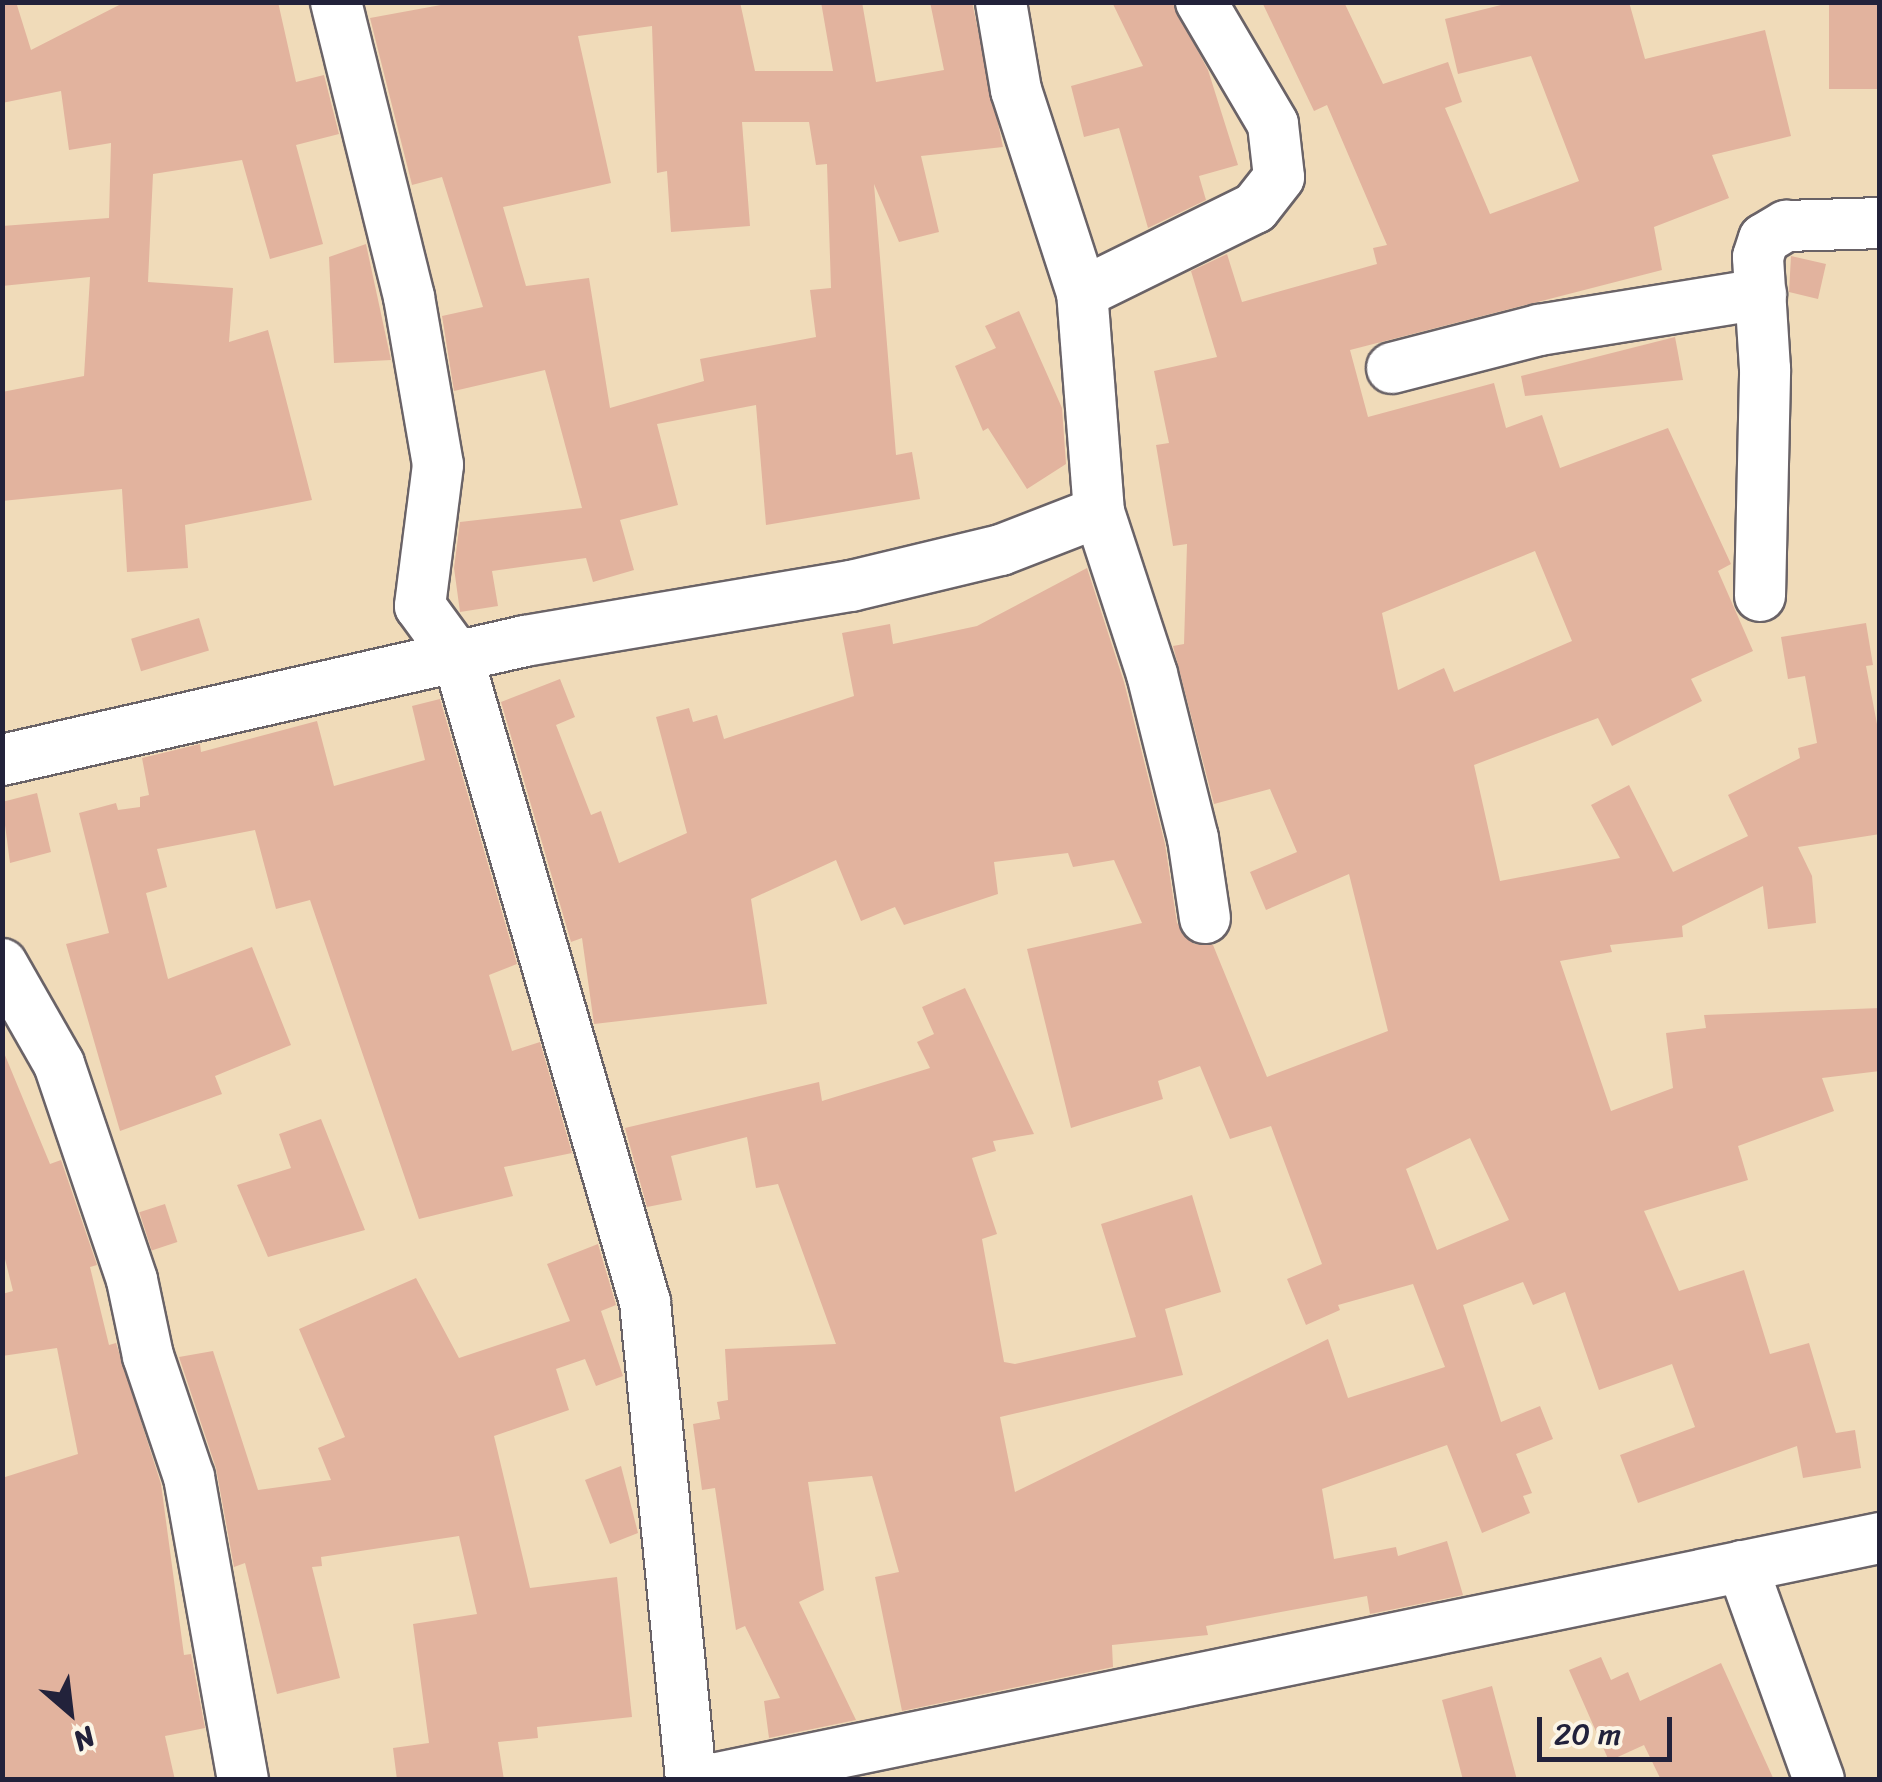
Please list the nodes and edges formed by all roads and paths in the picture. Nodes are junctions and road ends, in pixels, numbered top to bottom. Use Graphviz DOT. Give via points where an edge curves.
graph roads {
  1 [pos="336,2"];
  2 [pos="1000,2"];
  3 [pos="1201,2"];
  4 [pos="1880,222"];
  5 [pos="1082,293"];
  6 [pos="1760,294"];
  7 [pos="1392,368"];
  8 [pos="1099,512"];
  9 [pos="1760,596"];
  10 [pos="458,658"];
  11 [pos="2,760"];
  12 [pos="1205,918"];
  13 [pos="2,964"];
  14 [pos="1880,1538"];
  15 [pos="1742,1566"];
  16 [pos="243,1780"];
  17 [pos="691,1780"];
  18 [pos="708,1780"];
  19 [pos="1819,1780"];
  1 -- 10 [label="street" via="409,298 438,464 420,606"];
  2 -- 5 [label="street" via="1016,90"];
  3 -- 5 [label="street" via="1273,124 1279,177 1254,208"];
  4 -- 6 [label="street" via="1786,226 1764,238"];
  5 -- 8 [label="street"];
  6 -- 7 [label="street" via="1539,330"];
  6 -- 9 [label="street"];
  8 -- 10 [label="street" via="1001,550 851,586"];
  8 -- 12 [label="street" via="1152,674 1193,838"];
  10 -- 11 [label="street"];
  10 -- 17 [label="street" via="645,1302"];
  13 -- 16 [label="street" via="59,1064 132,1280 148,1356 189,1477"];
  14 -- 15 [label="street"];
  15 -- 18 [label="street"];
  15 -- 19 [label="street"];
}
